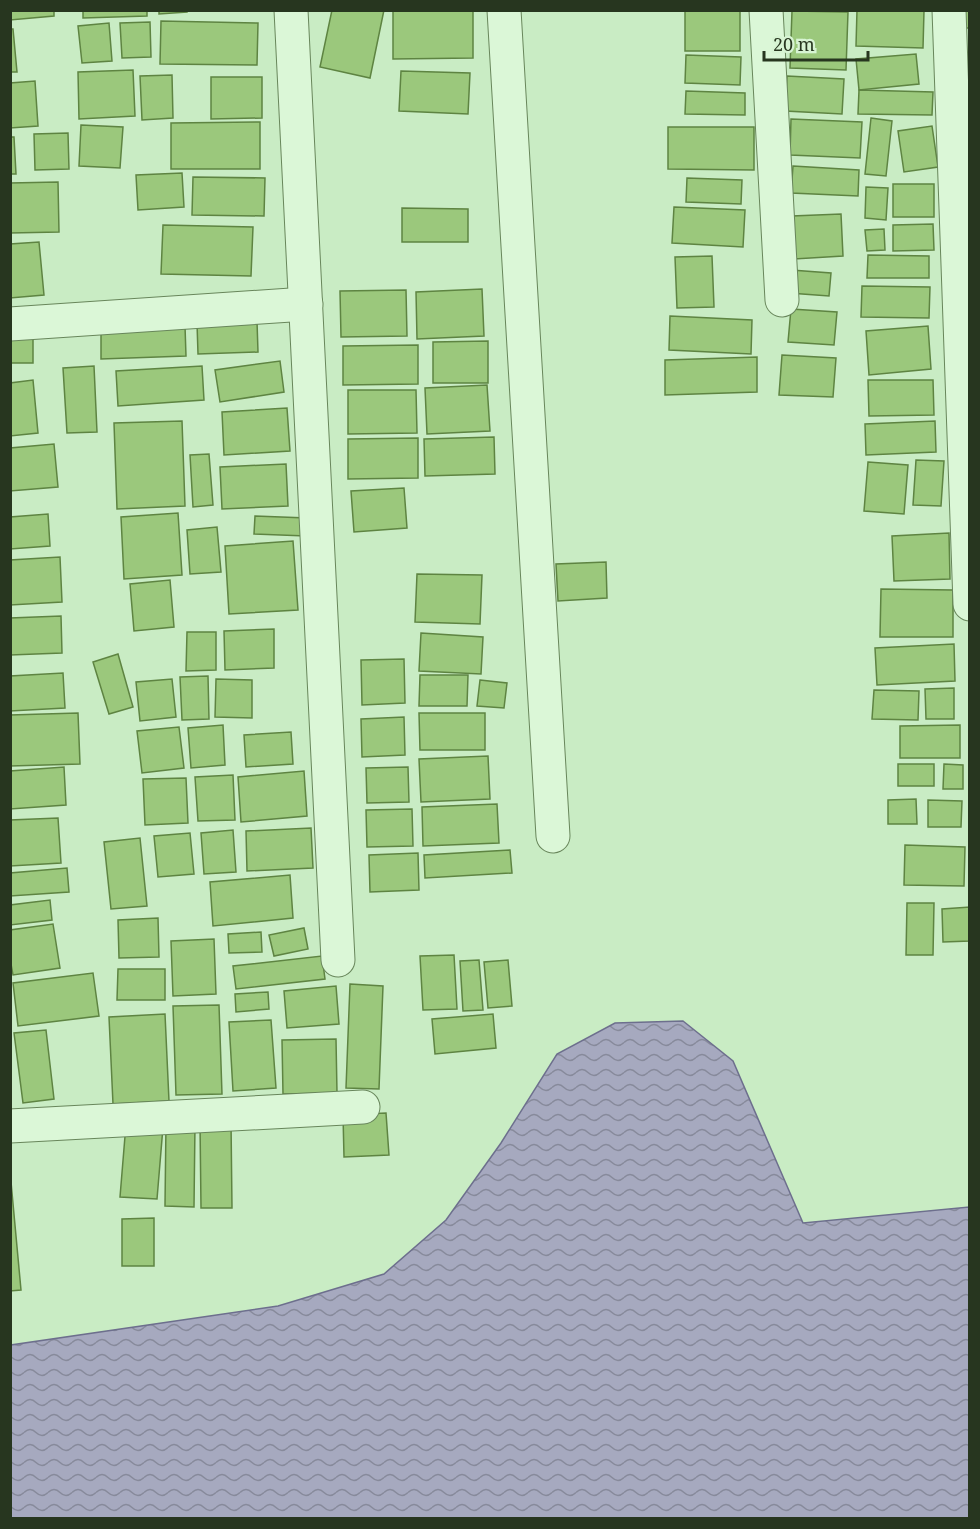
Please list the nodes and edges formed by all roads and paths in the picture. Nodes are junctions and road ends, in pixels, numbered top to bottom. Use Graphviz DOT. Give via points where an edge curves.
graph roads {
  1 [pos="291,10"];
  2 [pos="504,10"];
  3 [pos="766,10"];
  4 [pos="948,10"];
  5 [pos="782,300"];
  6 [pos="306,304"];
  7 [pos="10,324"];
  8 [pos="969,604"];
  9 [pos="553,836"];
  10 [pos="338,960"];
  11 [pos="363,1107"];
  12 [pos="10,1126"];
  1 -- 6 [label="street"];
  2 -- 9 [label="street"];
  3 -- 5 [label="street"];
  4 -- 8 [label="street"];
  6 -- 7 [label="street"];
  6 -- 10 [label="street"];
  11 -- 12 [label="street"];
}
